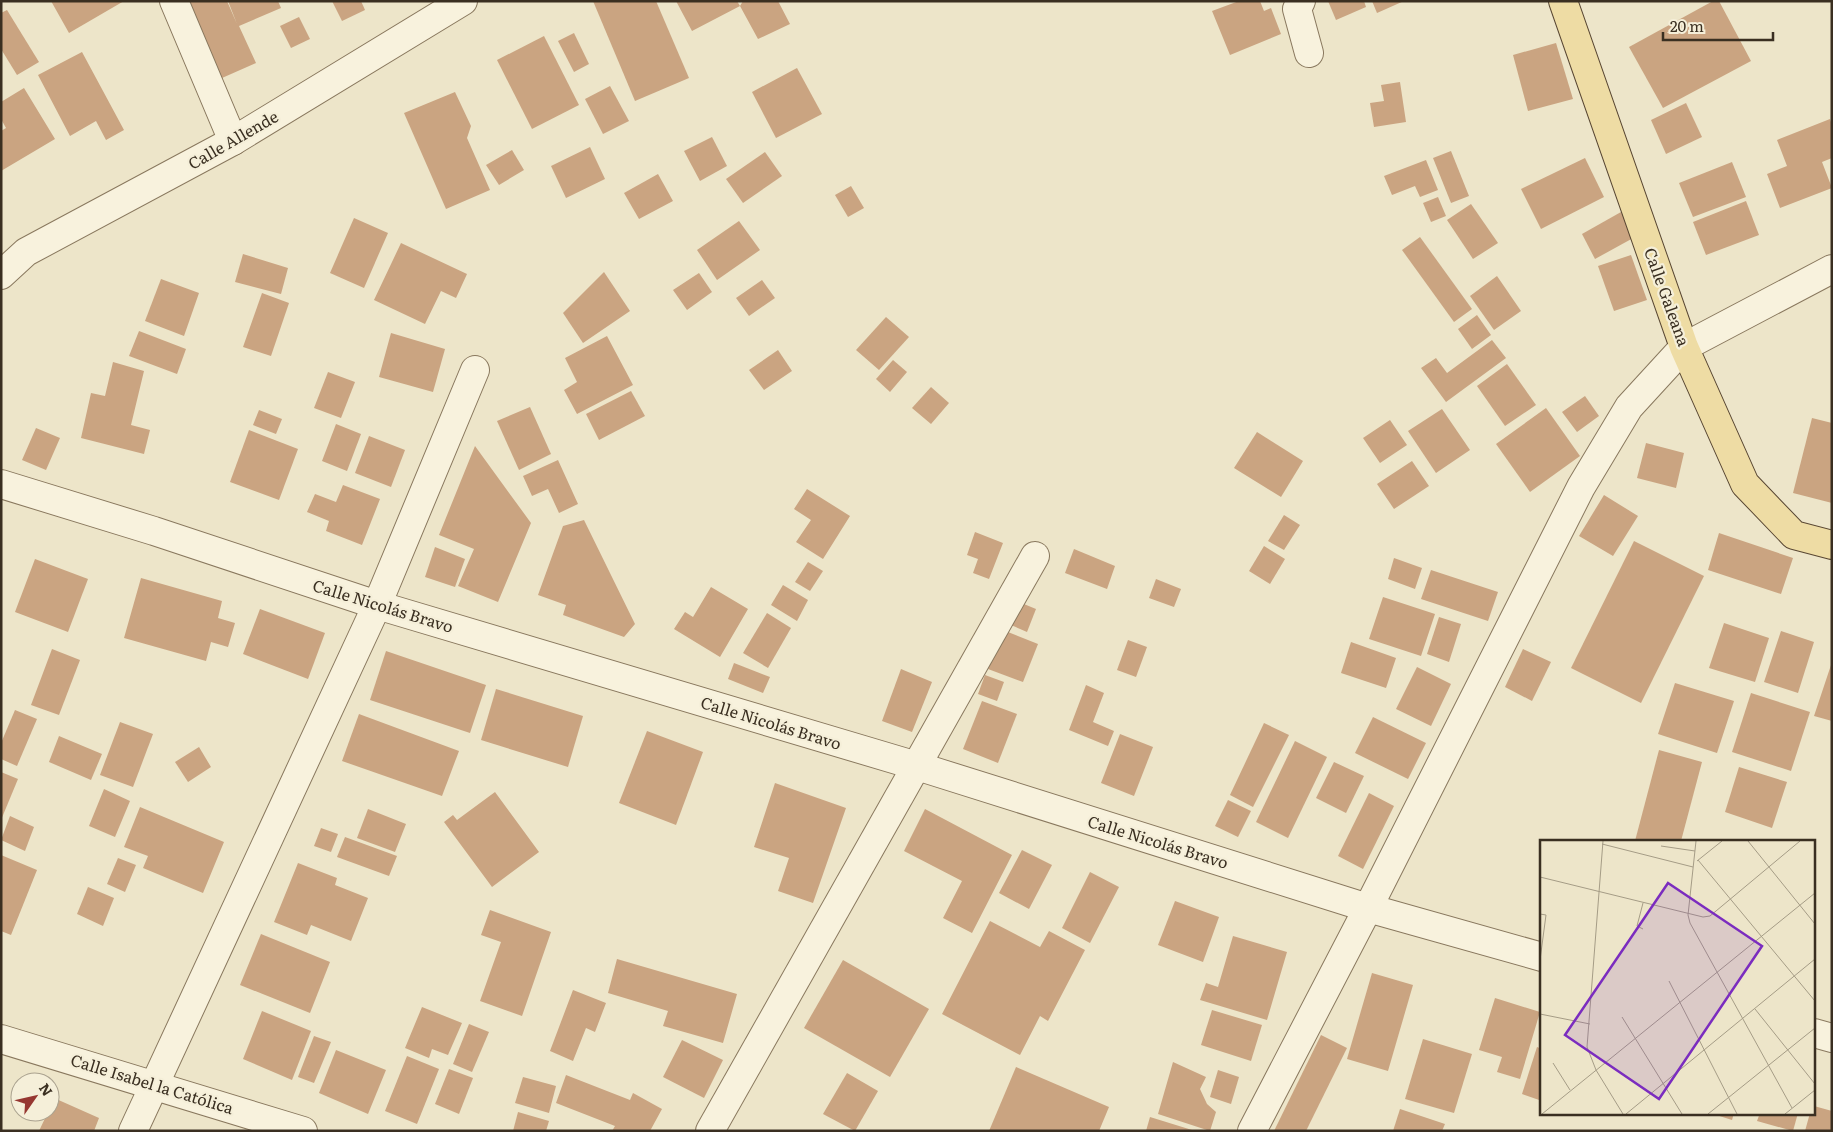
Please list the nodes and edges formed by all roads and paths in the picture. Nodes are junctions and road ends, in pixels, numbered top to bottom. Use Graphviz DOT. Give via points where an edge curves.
graph roads {
  1 [pos="174,1"];
  2 [pos="464,1"];
  3 [pos="1301,1"];
  4 [pos="1563,1"];
  5 [pos="1310,53"];
  6 [pos="233,141"];
  7 [pos="1832,270"];
  8 [pos="1,275"];
  9 [pos="1684,346"];
  10 [pos="475,370"];
  11 [pos="1,484"];
  12 [pos="1832,545"];
  13 [pos="1035,556"];
  14 [pos="377,605"];
  15 [pos="917,766"];
  16 [pos="1368,908"];
  17 [pos="1540,956"];
  18 [pos="1816,1034"];
  19 [pos="1832,1038"];
  20 [pos="1,1039"];
  21 [pos="154,1084"];
  22 [pos="133,1131"];
  23 [pos="303,1131"];
  24 [pos="710,1131"];
  25 [pos="1252,1131"];
  1 -- 6 [label="street"];
  2 -- 6 [label="street, Calle Allende"];
  3 -- 5 [label="street" via="1297,9"];
  4 -- 9 [label="main road, Calle Galeana"];
  6 -- 8 [label="street, Calle Allende" via="26,252"];
  7 -- 9 [label="street"];
  9 -- 12 [label="main road, Calle Galeana" via="1745,484 1794,535"];
  9 -- 16 [label="street" via="1629,407 1581,487"];
  10 -- 14 [label="street"];
  11 -- 14 [label="street, Calle Nicolás Bravo"];
  13 -- 15 [label="street"];
  14 -- 15 [label="street, Calle Nicolás Bravo"];
  14 -- 21 [label="street"];
  15 -- 16 [label="street, Calle Nicolás Bravo"];
  15 -- 24 [label="street"];
  16 -- 17 [label="street, Calle Nicolás Bravo"];
  16 -- 25 [label="street"];
  18 -- 19 [label="street"];
  20 -- 21 [label="street, Calle Isabel la Católica"];
  21 -- 22 [label="street"];
  21 -- 23 [label="street, Calle Isabel la Católica"];
}
